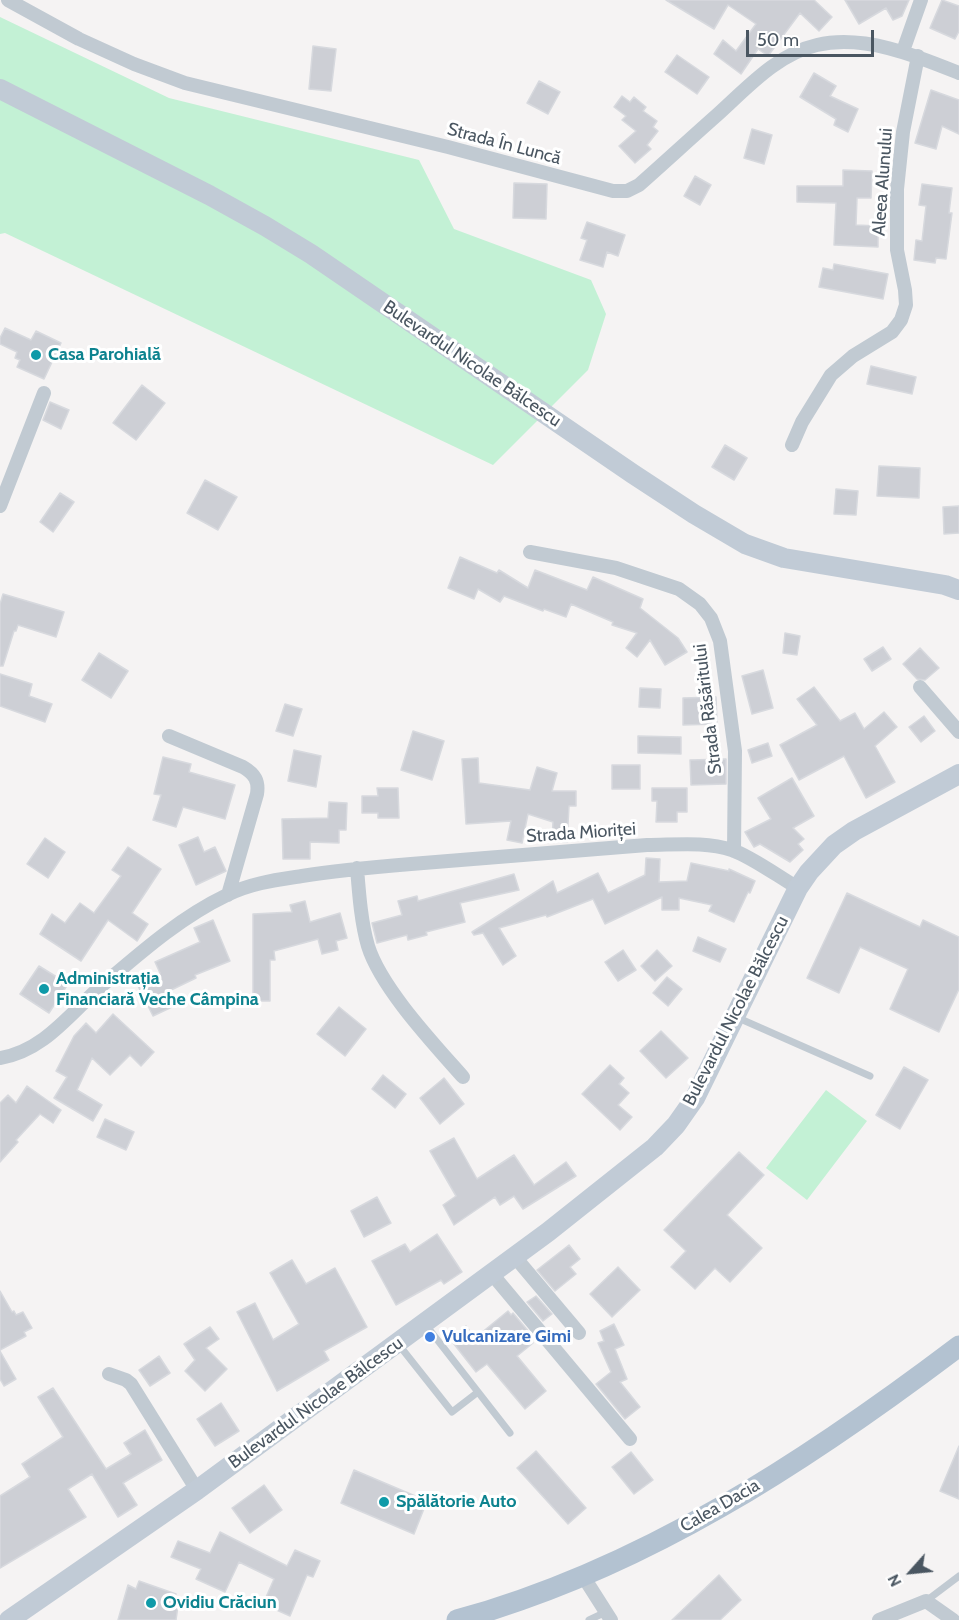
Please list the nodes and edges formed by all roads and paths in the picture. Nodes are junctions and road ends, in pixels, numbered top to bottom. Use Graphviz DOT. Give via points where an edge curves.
graph roads {
  1 [pos="8,0"];
  2 [pos="921,0"];
  3 [pos="903,51"];
  4 [pos="918,56"];
  5 [pos="959,73"];
  6 [pos="0,89"];
  7 [pos="44,393"];
  8 [pos="792,446"];
  9 [pos="0,506"];
  10 [pos="530,552"];
  11 [pos="959,590"];
  12 [pos="920,687"];
  13 [pos="959,732"];
  14 [pos="169,736"];
  15 [pos="959,774"];
  16 [pos="734,851"];
  17 [pos="357,868"];
  18 [pos="798,888"];
  19 [pos="228,895"];
  20 [pos="736,1017"];
  21 [pos="0,1058"];
  22 [pos="870,1076"];
  23 [pos="463,1077"];
  24 [pos="514,1257"];
  25 [pos="492,1274"];
  26 [pos="425,1324"];
  27 [pos="579,1333"];
  28 [pos="398,1343"];
  29 [pos="959,1347"];
  30 [pos="109,1374"];
  31 [pos="478,1392"];
  32 [pos="510,1434"];
  33 [pos="630,1439"];
  34 [pos="197,1490"];
  35 [pos="583,1576"];
  36 [pos="959,1576"];
  37 [pos="926,1601"];
  38 [pos="608,1616"];
  39 [pos="9,1620"];
  40 [pos="457,1620"];
  41 [pos="589,1620"];
  42 [pos="879,1620"];
  43 [pos="953,1620"];
  1 -- 3 [label="street, Strada În Luncă" via="79,39 185,82 613,191 627,191 639,185 765,72 797,51 844,42"];
  2 -- 3 [label="street"];
  3 -- 4 [label="street, Strada În Luncă"];
  4 -- 5 [label="street, Strada În Luncă"];
  4 -- 8 [label="street, Aleea Alunului" via="897,189 897,250 906,305 892,332 831,375"];
  6 -- 11 [label="street, Bulevardul Nicolae Bălcescu" via="274,231 633,474 745,544 784,558"];
  7 -- 9 [label="street"];
  10 -- 16 [label="street, Strada Răsăritului" via="616,568 679,589 711,618 720,641 735,751"];
  12 -- 13 [label="street"];
  14 -- 19 [label="street" via="243,767 256,777 257,794"];
  15 -- 18 [label="street, Bulevardul Nicolae Bălcescu" via="834,845"];
  16 -- 17 [label="street, Strada Mioriței" via="691,845 647,845"];
  16 -- 18 [label="street, Strada Mioriței"];
  17 -- 19 [label="street, Strada Mioriței" via="273,880"];
  17 -- 23 [label="street" via="368,946 380,970 428,1037"];
  18 -- 20 [label="street, Bulevardul Nicolae Bălcescu"];
  19 -- 21 [label="street, Strada Mioriței" via="160,936 46,1038"];
  20 -- 22 [label="lane"];
  20 -- 24 [label="street, Bulevardul Nicolae Bălcescu" via="695,1098 676,1125 631,1168"];
  24 -- 25 [label="street, Bulevardul Nicolae Bălcescu"];
  24 -- 27 [label="street"];
  25 -- 26 [label="street, Bulevardul Nicolae Bălcescu"];
  25 -- 33 [label="street"];
  26 -- 28 [label="street, Bulevardul Nicolae Bălcescu"];
  26 -- 31 [label="lane"];
  28 -- 31 [label="lane" via="452,1412"];
  28 -- 34 [label="street, Bulevardul Nicolae Bălcescu"];
  29 -- 35 [label="main road, Calea Dacia" via="762,1483 681,1529"];
  30 -- 34 [label="street" via="131,1384"];
  31 -- 32 [label="lane"];
  34 -- 39 [label="street, Bulevardul Nicolae Bălcescu"];
  35 -- 38 [label="street"];
  35 -- 40 [label="main road, Calea Dacia"];
  36 -- 37 [label="lane"];
  37 -- 42 [label="street"];
  37 -- 43 [label="street"];
  38 -- 41 [label="lane"];
}
